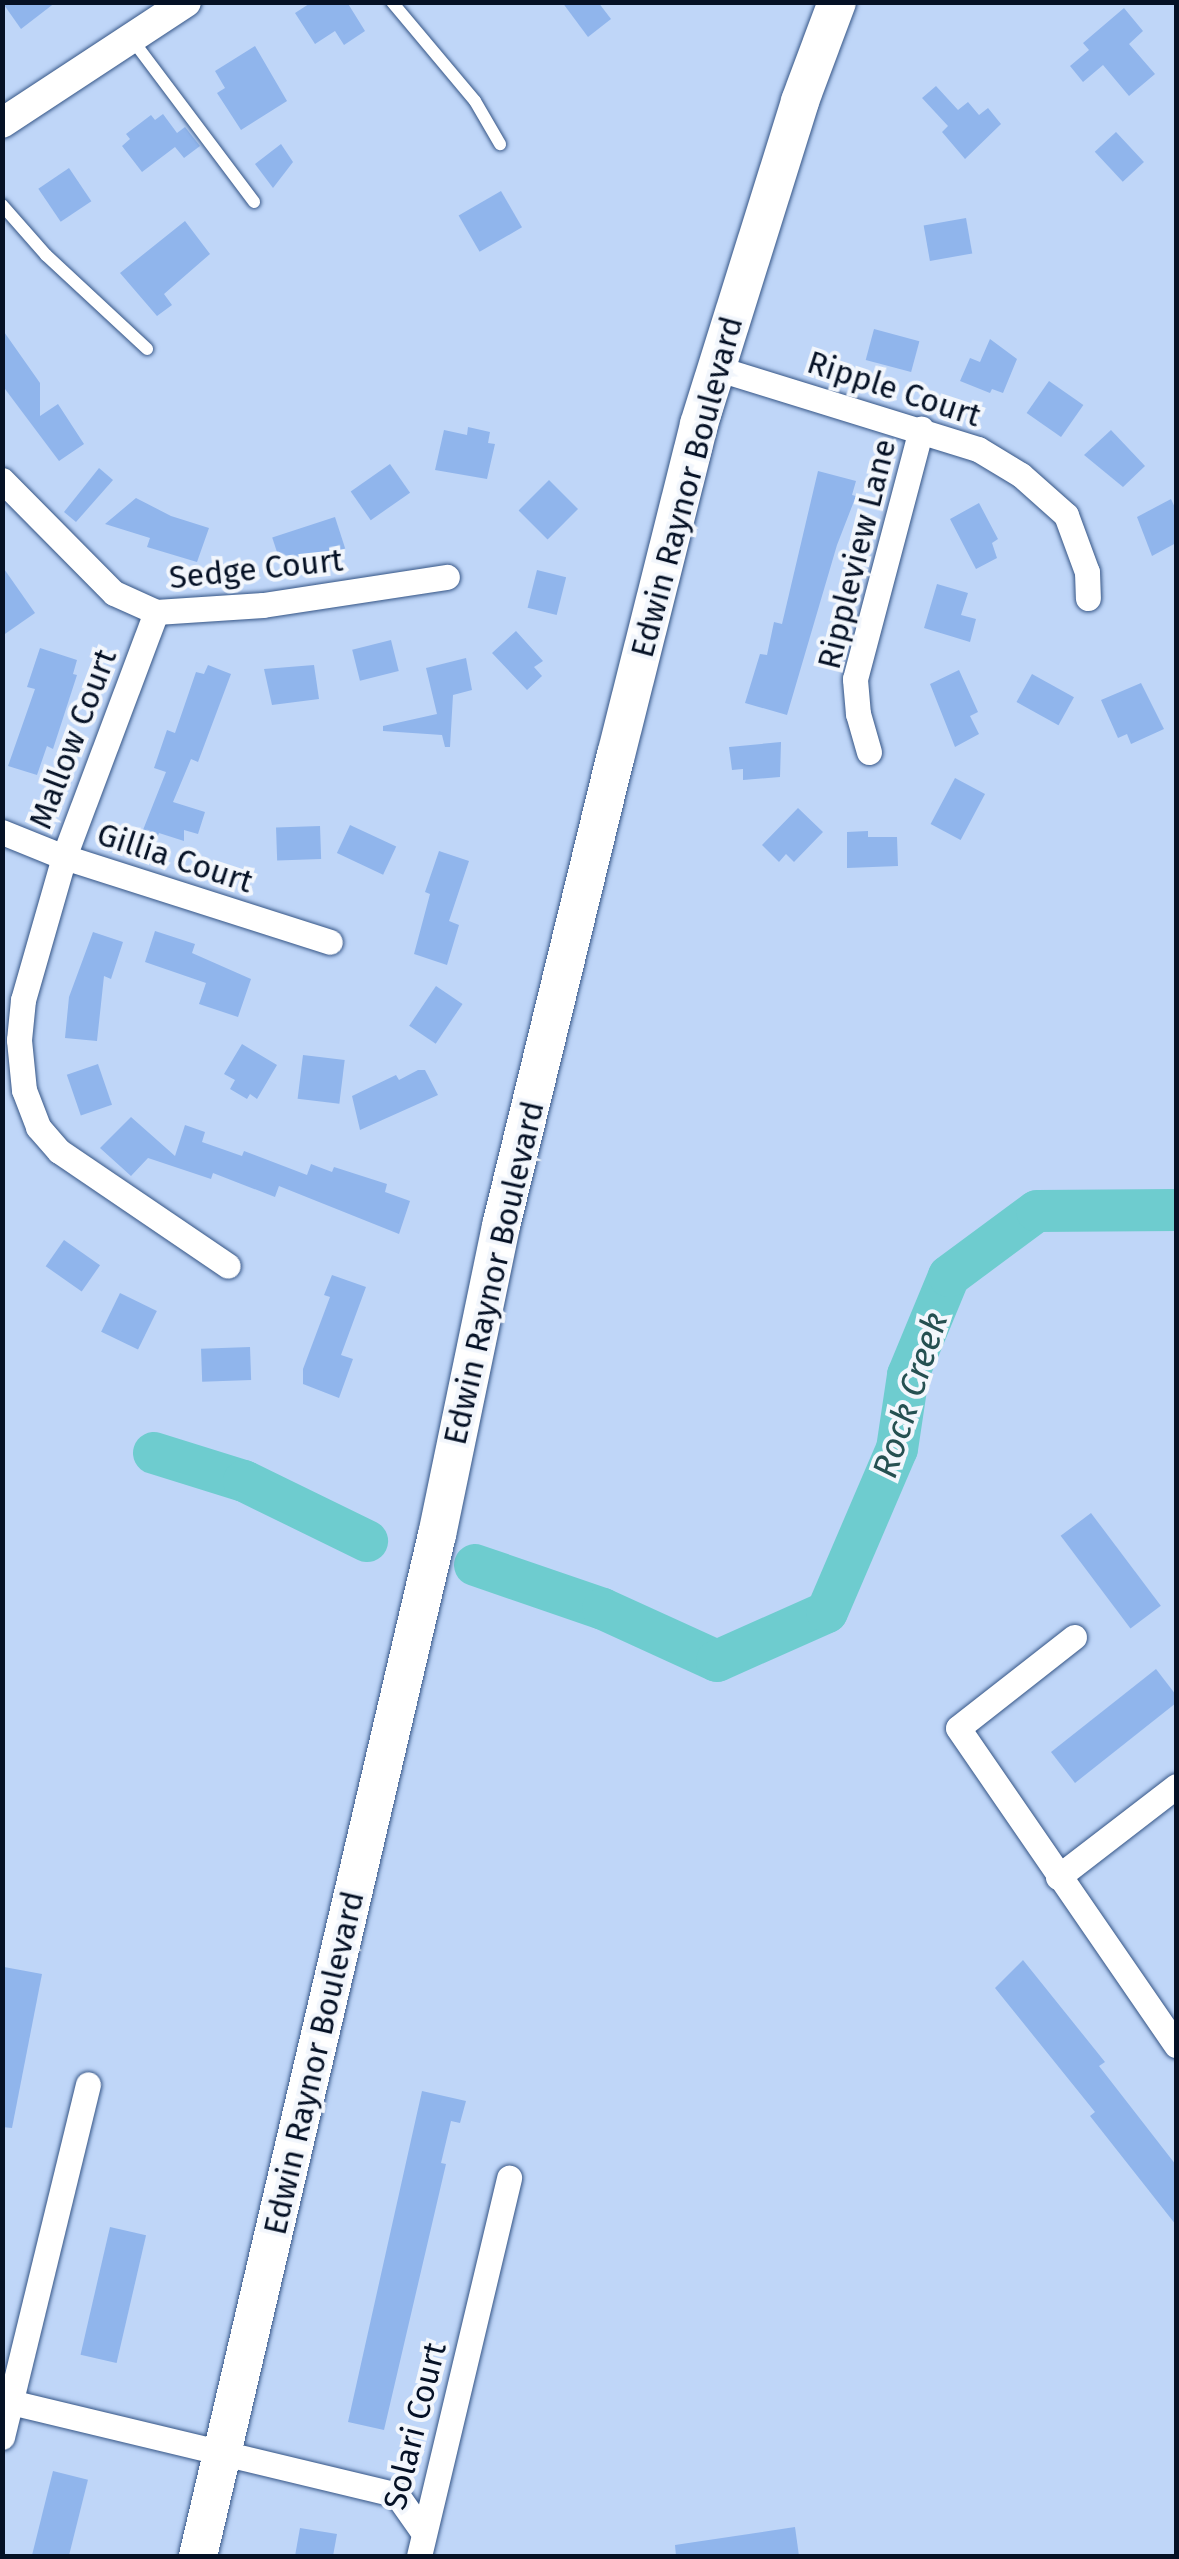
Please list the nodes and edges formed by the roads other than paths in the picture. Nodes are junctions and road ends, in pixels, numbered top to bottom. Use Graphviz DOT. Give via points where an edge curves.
graph roads {
  1 [pos="186,2"];
  2 [pos="392,2"];
  3 [pos="837,2"];
  4 [pos="131,38"];
  5 [pos="2,123"];
  6 [pos="500,144"];
  7 [pos="254,202"];
  8 [pos="2,205"];
  9 [pos="146,349"];
  10 [pos="716,368"];
  11 [pos="921,429"];
  12 [pos="2,480"];
  13 [pos="447,576"];
  14 [pos="1088,598"];
  15 [pos="156,612"];
  16 [pos="869,752"];
  17 [pos="2,832"];
  18 [pos="64,857"];
  19 [pos="330,942"];
  20 [pos="228,1266"];
  21 [pos="1074,1637"];
  22 [pos="1176,1786"];
  23 [pos="1058,1877"];
  24 [pos="1176,2046"];
  25 [pos="88,2084"];
  26 [pos="508,2178"];
  27 [pos="7,2401"];
  28 [pos="2,2437"];
  29 [pos="223,2451"];
  30 [pos="421,2544"];
  31 [pos="198,2556"];
  1 -- 4 [label="street"];
  2 -- 6 [label="lane" via="475,101"];
  3 -- 10 [label="main road, Edwin Raynor Boulevard"];
  4 -- 5 [label="street"];
  4 -- 7 [label="lane"];
  8 -- 9 [label="lane"];
  10 -- 11 [label="street, Ripple Court"];
  10 -- 29 [label="main road, Edwin Raynor Boulevard" via="501,1226 437,1534"];
  11 -- 14 [label="street, Ripple Court" via="978,449 1066,515 1087,572"];
  11 -- 16 [label="street, Rippleview Lane" via="855,679"];
  12 -- 15 [label="street, Sedge Court" via="114,593"];
  13 -- 15 [label="street, Sedge Court" via="263,605"];
  15 -- 18 [label="street, Mallow Court"];
  17 -- 18 [label="street, Gillia Court"];
  18 -- 19 [label="street, Gillia Court"];
  18 -- 20 [label="street, Mallow Court" via="22,1000 24,1090 38,1127 58,1151"];
  21 -- 23 [label="street" via="958,1728"];
  22 -- 23 [label="street"];
  23 -- 24 [label="street"];
  25 -- 27 [label="street"];
  26 -- 30 [label="street, Solari Court"];
  27 -- 28 [label="street"];
  27 -- 29 [label="street, Solari Court"];
  29 -- 30 [label="street, Solari Court" via="397,2495"];
  29 -- 31 [label="main road, Edwin Raynor Boulevard"];
}
